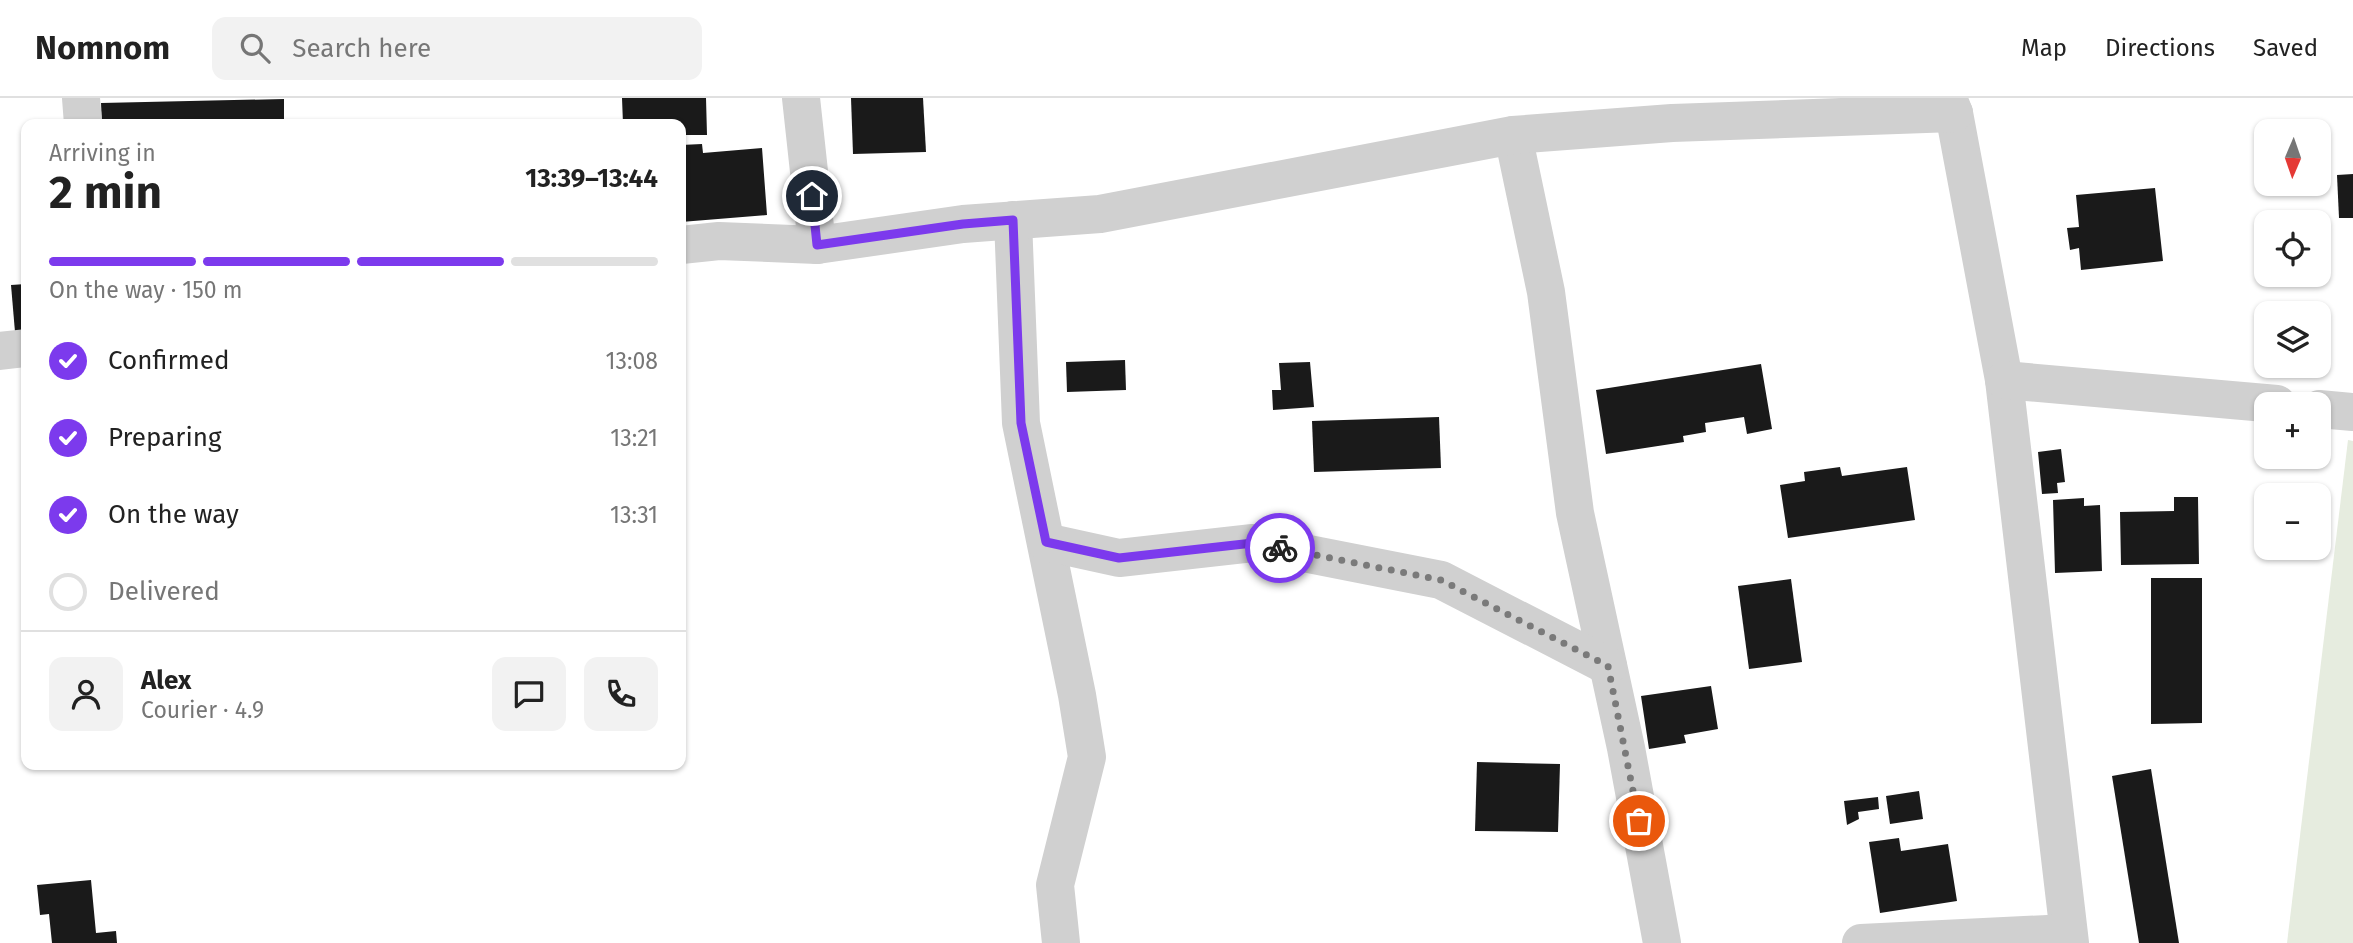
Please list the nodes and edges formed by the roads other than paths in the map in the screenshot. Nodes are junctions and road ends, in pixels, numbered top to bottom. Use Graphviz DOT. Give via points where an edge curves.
graph roads {
  1 [pos="81,98"];
  2 [pos="801,98"];
  3 [pos="1951,106"];
  4 [pos="83,119"];
  5 [pos="1513,135"];
  6 [pos="1013,220"];
  7 [pos="686,244"];
  8 [pos="817,245"];
  9 [pos="21,349"];
  10 [pos="0,351"];
  11 [pos="2004,380"];
  12 [pos="2254,402"];
  13 [pos="2331,410"];
  14 [pos="2353,412"];
  15 [pos="1046,542"];
  16 [pos="1608,666"];
  17 [pos="2069,938"];
  18 [pos="1061,943"];
  19 [pos="1662,943"];
  20 [pos="1861,943"];
  1 -- 4 [label="street"];
  2 -- 8 [label="street"];
  3 -- 5 [label="street"];
  3 -- 11 [label="street"];
  5 -- 6 [label="street" via="1100,214"];
  5 -- 16 [label="street" via="1546,292 1575,513"];
  6 -- 8 [label="street"];
  6 -- 15 [label="street" via="1021,423"];
  7 -- 8 [label="street" via="719,241"];
  9 -- 10 [label="street"];
  11 -- 12 [label="street"];
  11 -- 17 [label="street"];
  13 -- 14 [label="street"];
  15 -- 16 [label="street" via="1119,558 1253,543 1441,580"];
  15 -- 18 [label="street" via="1087,757 1055,885"];
  16 -- 19 [label="street"];
  17 -- 20 [label="street"];
}
